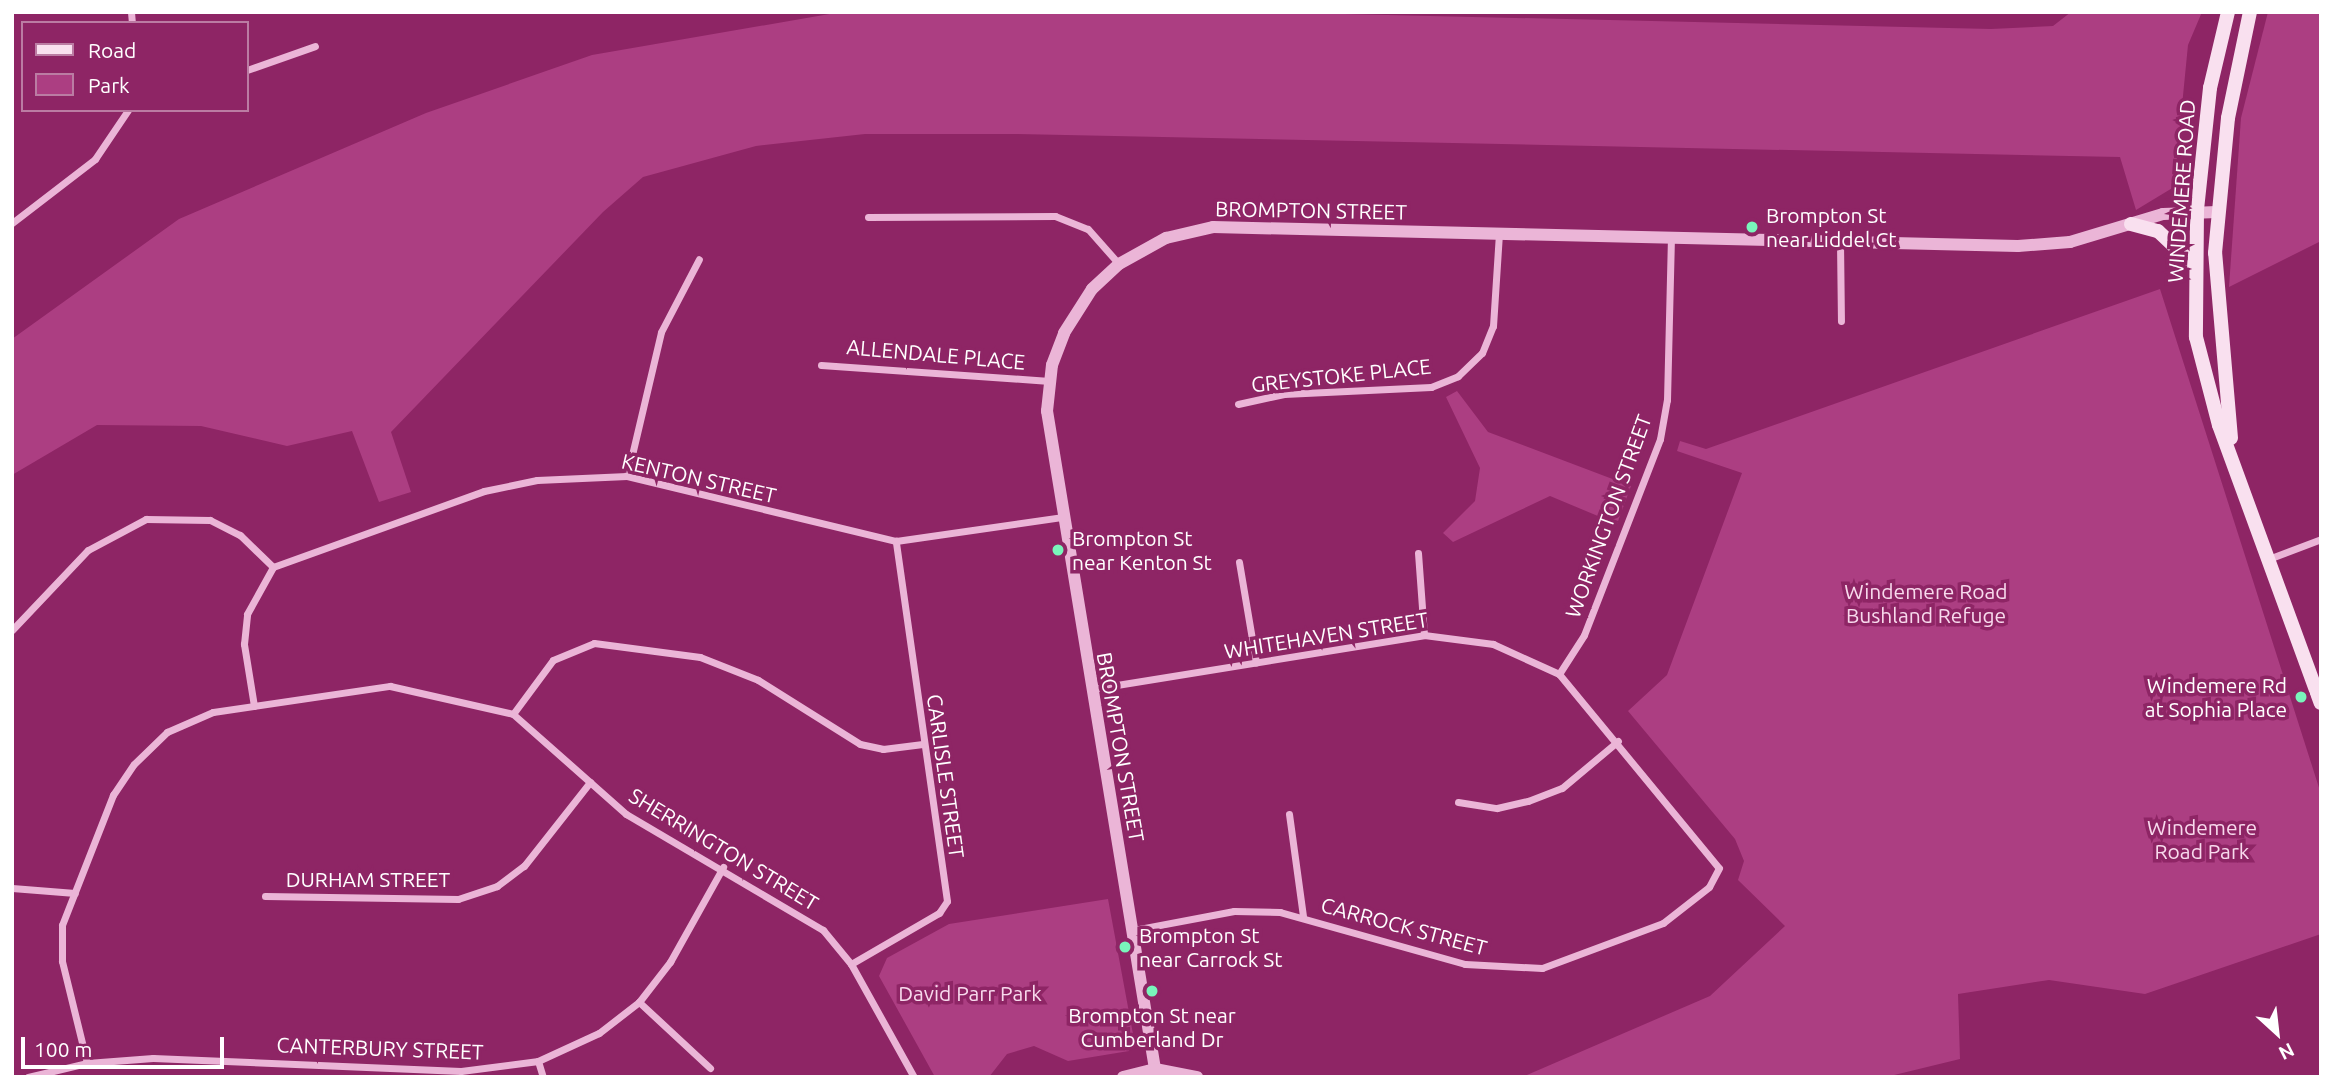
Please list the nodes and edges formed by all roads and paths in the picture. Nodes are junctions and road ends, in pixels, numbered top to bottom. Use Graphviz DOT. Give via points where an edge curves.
graph roads {
  1 [pos="2228,12"];
  2 [pos="2250,12"];
  3 [pos="315,46"];
  4 [pos="248,70"];
  5 [pos="127,112"];
  6 [pos="2197,210"];
  7 [pos="2217,212"];
  8 [pos="868,217"];
  9 [pos="12,223"];
  10 [pos="2131,224"];
  11 [pos="1499,232"];
  12 [pos="1671,238"];
  13 [pos="1840,243"];
  14 [pos="699,259"];
  15 [pos="1119,264"];
  16 [pos="2193,264"];
  17 [pos="1841,321"];
  18 [pos="821,365"];
  19 [pos="1049,380"];
  20 [pos="1238,404"];
  21 [pos="2233,453"];
  22 [pos="627,476"];
  23 [pos="1063,517"];
  24 [pos="2321,539"];
  25 [pos="896,541"];
  26 [pos="1418,553"];
  27 [pos="2271,558"];
  28 [pos="1240,562"];
  29 [pos="273,568"];
  30 [pos="12,630"];
  31 [pos="1424,635"];
  32 [pos="1255,663"];
  33 [pos="1559,674"];
  34 [pos="1092,689"];
  35 [pos="2321,703"];
  36 [pos="254,706"];
  37 [pos="513,714"];
  38 [pos="1618,741"];
  39 [pos="923,744"];
  40 [pos="590,782"];
  41 [pos="1458,802"];
  42 [pos="1289,814"];
  43 [pos="723,867"];
  44 [pos="1719,868"];
  45 [pos="12,888"];
  46 [pos="75,893"];
  47 [pos="265,896"];
  48 [pos="1303,916"];
  49 [pos="1133,930"];
  50 [pos="851,964"];
  51 [pos="639,1002"];
  52 [pos="538,1061"];
  53 [pos="87,1063"];
  54 [pos="383,1067"];
  55 [pos="710,1068"];
  56 [pos="1155,1069"];
  57 [pos="28,1077"];
  58 [pos="382,1077"];
  59 [pos="543,1077"];
  60 [pos="914,1077"];
  61 [pos="1123,1077"];
  62 [pos="1197,1077"];
  1 -- 6 [label="main road, WINDEMERE ROAD" via="2210,88"];
  2 -- 7 [label="main road, WINDEMERE ROAD"];
  3 -- 4 [label="street"];
  5 -- 9 [label="street" via="95,159"];
  6 -- 7 [label="street, BROMPTON STREET"];
  6 -- 10 [label="street, BROMPTON STREET"];
  6 -- 16 [label="main road, WINDEMERE ROAD"];
  7 -- 21 [label="main road, WINDEMERE ROAD" via="2214,300"];
  8 -- 15 [label="street" via="1055,216 1088,229"];
  10 -- 13 [label="street, BROMPTON STREET" via="2052,244"];
  10 -- 16 [label="main road" via="2158,231"];
  11 -- 12 [label="street, BROMPTON STREET"];
  11 -- 15 [label="street, BROMPTON STREET" via="1213,227 1166,237"];
  11 -- 20 [label="street, GREYSTOKE PLACE" via="1493,326 1482,353 1458,376 1431,387 1284,394"];
  12 -- 13 [label="street, BROMPTON STREET"];
  12 -- 33 [label="street, WORKINGTON STREET" via="1667,400 1660,439 1584,635"];
  13 -- 17 [label="street"];
  14 -- 22 [label="street" via="657,344"];
  15 -- 19 [label="street, BROMPTON STREET" via="1071,318"];
  16 -- 21 [label="main road, WINDEMERE ROAD" via="2196,337"];
  18 -- 19 [label="street, ALLENDALE PLACE"];
  19 -- 23 [label="street, BROMPTON STREET"];
  21 -- 27 [label="main road, WINDEMERE ROAD"];
  22 -- 25 [label="street, KENTON STREET"];
  22 -- 29 [label="street, KENTON STREET" via="537,480 484,491"];
  23 -- 25 [label="street, KENTON STREET"];
  23 -- 34 [label="street, BROMPTON STREET"];
  24 -- 27 [label="street"];
  25 -- 39 [label="street, CARLISLE STREET"];
  26 -- 31 [label="street"];
  27 -- 35 [label="main road, WINDEMERE ROAD"];
  28 -- 32 [label="street"];
  29 -- 30 [label="street" via="240,535 210,520 146,519 88,550"];
  29 -- 36 [label="street" via="247,614 244,644"];
  31 -- 32 [label="street, WHITEHAVEN STREET"];
  31 -- 33 [label="street, WHITEHAVEN STREET" via="1493,643"];
  32 -- 34 [label="street, WHITEHAVEN STREET"];
  33 -- 38 [label="street, WHITEHAVEN STREET"];
  34 -- 49 [label="street, BROMPTON STREET"];
  36 -- 37 [label="street, SHERRINGTON STREET" via="390,686"];
  36 -- 46 [label="street, SHERRINGTON STREET" via="213,712 167,732 134,764 113,795"];
  37 -- 39 [label="street" via="552,660 594,643 700,657 758,680 860,744 883,749"];
  37 -- 40 [label="street, SHERRINGTON STREET"];
  38 -- 41 [label="street" via="1562,788 1528,801 1497,808"];
  38 -- 44 [label="street, WHITEHAVEN STREET"];
  39 -- 50 [label="street, CARLISLE STREET" via="947,901 940,913"];
  40 -- 43 [label="street, SHERRINGTON STREET" via="626,814"];
  40 -- 47 [label="street, DURHAM STREET" via="524,866 496,886 458,899"];
  42 -- 48 [label="street"];
  43 -- 50 [label="street, SHERRINGTON STREET" via="823,930"];
  43 -- 51 [label="street, CANTERBURY STREET" via="670,962"];
  44 -- 48 [label="street, CARROCK STREET" via="1709,887 1662,923 1542,968 1465,964"];
  45 -- 46 [label="street"];
  46 -- 53 [label="street, SHERRINGTON STREET" via="62,925 62,961"];
  48 -- 49 [label="street, CARROCK STREET" via="1234,911"];
  49 -- 56 [label="street, BROMPTON STREET"];
  50 -- 60 [label="street, SHERRINGTON STREET"];
  51 -- 52 [label="street, CANTERBURY STREET" via="599,1033"];
  51 -- 55 [label="street"];
  52 -- 54 [label="street, CANTERBURY STREET" via="488,1070"];
  52 -- 59 [label="street"];
  53 -- 54 [label="street, CANTERBURY STREET" via="183,1058"];
  53 -- 57 [label="street, CANTERBURY STREET"];
  54 -- 58 [label="street"];
  56 -- 61 [label="street"];
  56 -- 62 [label="street"];
}
